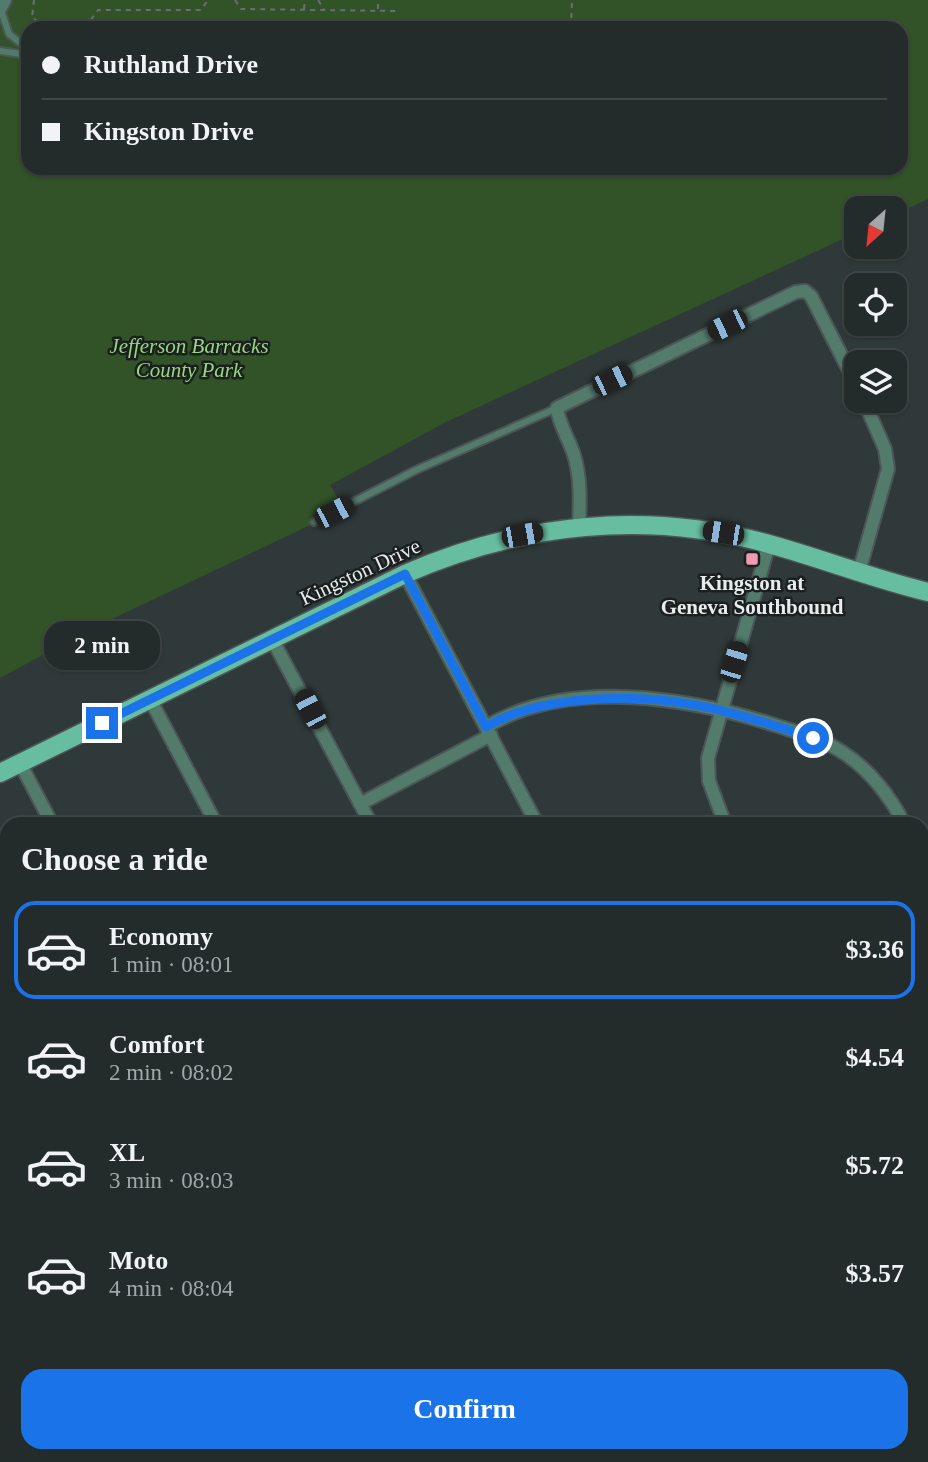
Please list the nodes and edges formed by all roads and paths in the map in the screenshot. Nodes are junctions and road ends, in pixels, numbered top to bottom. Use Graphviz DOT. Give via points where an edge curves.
graph roads {
  1 [pos="5,0"];
  2 [pos="34,0"];
  3 [pos="208,0"];
  4 [pos="236,0"];
  5 [pos="305,0"];
  6 [pos="318,0"];
  7 [pos="378,0"];
  8 [pos="572,0"];
  9 [pos="0,8"];
  10 [pos="304,10"];
  11 [pos="324,10"];
  12 [pos="378,10"];
  13 [pos="396,11"];
  14 [pos="37,21"];
  15 [pos="89,21"];
  16 [pos="571,21"];
  17 [pos="21,43"];
  18 [pos="0,51"];
  19 [pos="21,54"];
  20 [pos="844,361"];
  21 [pos="557,408"];
  22 [pos="870,413"];
  23 [pos="314,522"];
  24 [pos="579,526"];
  25 [pos="769,544"];
  26 [pos="859,572"];
  27 [pos="405,574"];
  28 [pos="928,592"];
  29 [pos="272,639"];
  30 [pos="150,699"];
  31 [pos="720,709"];
  32 [pos="488,731"];
  33 [pos="20,763"];
  34 [pos="0,773"];
  35 [pos="360,804"];
  36 [pos="48,817"];
  37 [pos="212,817"];
  38 [pos="366,817"];
  39 [pos="533,817"];
  40 [pos="722,817"];
  41 [pos="900,817"];
  1 -- 9 [label="street"];
  2 -- 14 [label="path" via="32,17"];
  3 -- 15 [label="path" via="201,10 104,8"];
  4 -- 10 [label="path" via="241,9"];
  5 -- 10 [label="path"];
  6 -- 11 [label="path"];
  7 -- 12 [label="path"];
  8 -- 16 [label="path"];
  9 -- 17 [label="lane" via="9,34"];
  10 -- 11 [label="path"];
  11 -- 12 [label="path"];
  12 -- 13 [label="path"];
  18 -- 19 [label="lane"];
  20 -- 21 [label="street" via="811,296 796,292"];
  21 -- 23 [label="lane" via="416,470"];
  21 -- 24 [label="street" via="575,456"];
  22 -- 26 [label="street" via="886,449 888,469"];
  24 -- 25 [label="main road, Kingston Drive" via="667,525"];
  24 -- 27 [label="main road, Kingston Drive" via="498,541"];
  25 -- 26 [label="main road, Kingston Drive"];
  25 -- 31 [label="street"];
  26 -- 28 [label="main road, Kingston Drive"];
  27 -- 29 [label="main road, Kingston Drive"];
  27 -- 32 [label="street"];
  29 -- 30 [label="main road, Kingston Drive"];
  29 -- 35 [label="street"];
  30 -- 33 [label="main road, Kingston Drive"];
  30 -- 37 [label="street"];
  31 -- 32 [label="street" via="627,696 556,703 500,718"];
  31 -- 40 [label="street" via="708,758 709,781"];
  31 -- 41 [label="street" via="843,752 884,792"];
  32 -- 35 [label="street"];
  32 -- 39 [label="street"];
  33 -- 34 [label="main road, Kingston Drive"];
  33 -- 36 [label="street"];
  35 -- 38 [label="street"];
}
